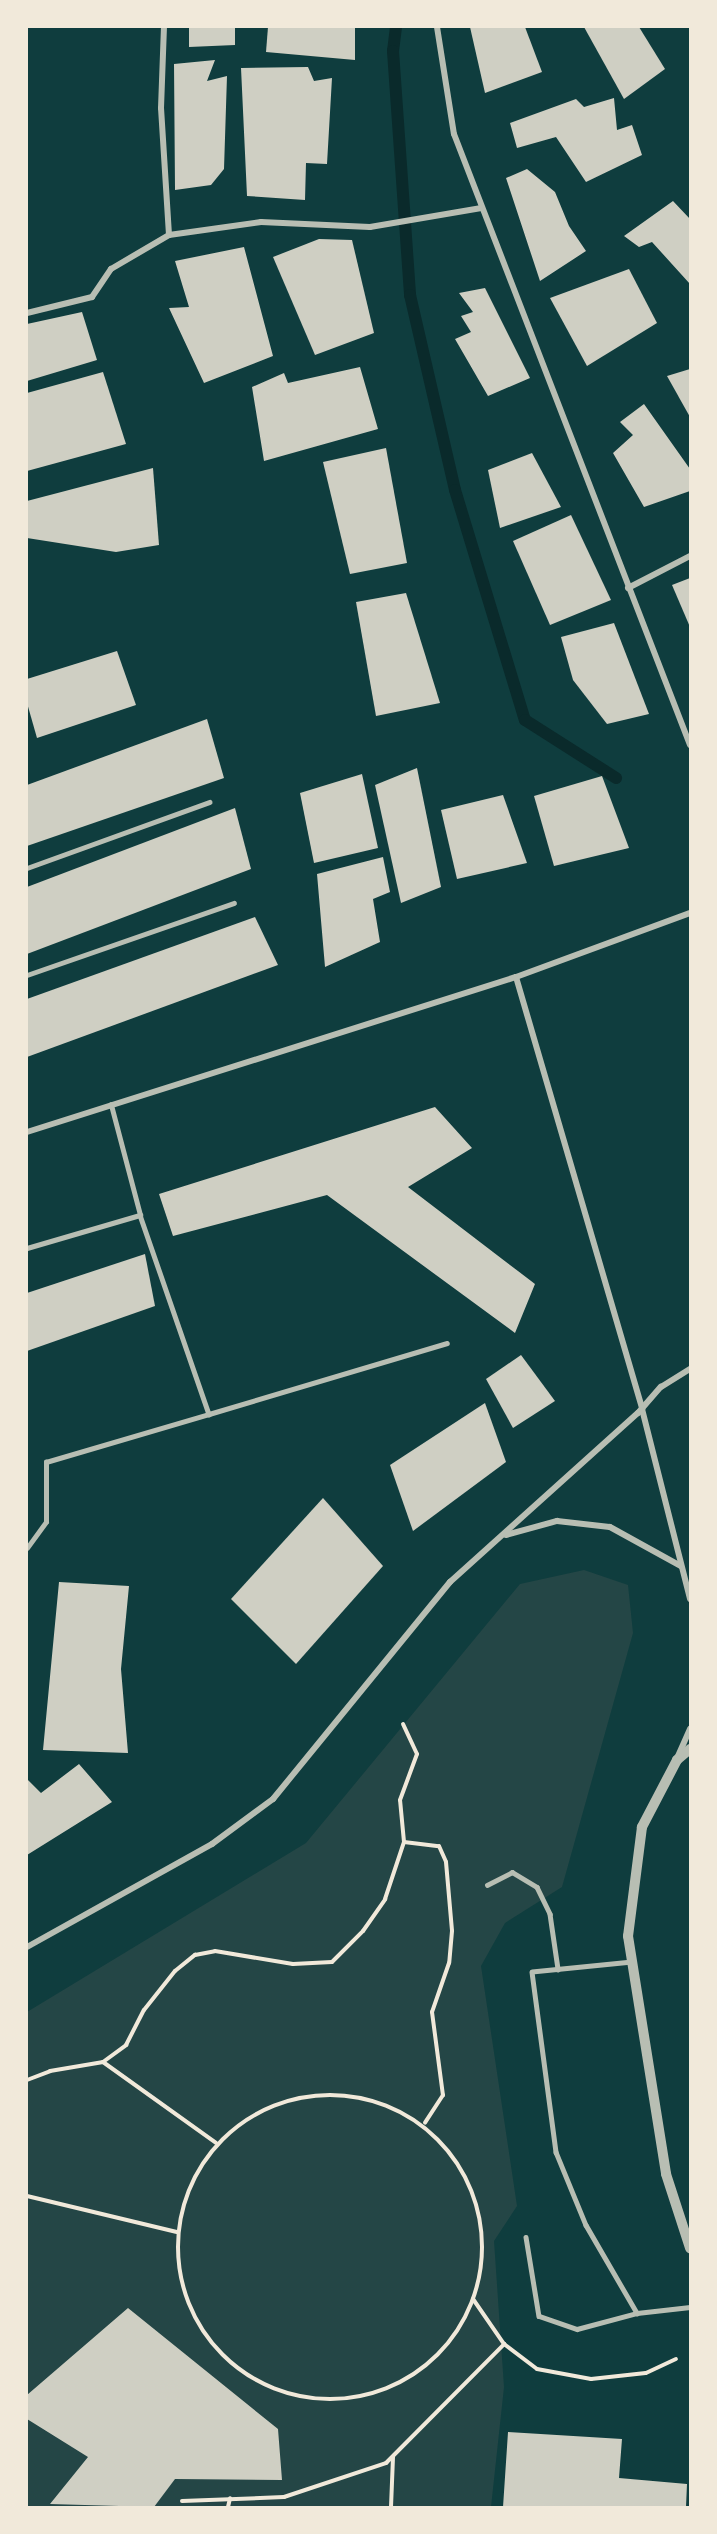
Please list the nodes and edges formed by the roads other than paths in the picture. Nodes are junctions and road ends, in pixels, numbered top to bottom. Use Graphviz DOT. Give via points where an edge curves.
graph roads {
  1 [pos="164,27"];
  2 [pos="437,27"];
  3 [pos="481,208"];
  4 [pos="169,235"];
  5 [pos="27,312"];
  6 [pos="690,556"];
  7 [pos="628,588"];
  8 [pos="690,745"];
  9 [pos="209,802"];
  10 [pos="27,868"];
  11 [pos="234,903"];
  12 [pos="690,913"];
  13 [pos="27,975"];
  14 [pos="516,977"];
  15 [pos="111,1105"];
  16 [pos="27,1132"];
  17 [pos="140,1215"];
  18 [pos="27,1248"];
  19 [pos="447,1343"];
  20 [pos="690,1369"];
  21 [pos="642,1409"];
  22 [pos="209,1414"];
  23 [pos="503,1536"];
  24 [pos="27,1548"];
  25 [pos="681,1566"];
  26 [pos="690,1599"];
  27 [pos="690,1729"];
  28 [pos="690,1749"];
  29 [pos="677,1760"];
  30 [pos="487,1885"];
  31 [pos="28,1945"];
  32 [pos="632,1962"];
  33 [pos="558,1969"];
  34 [pos="526,2236"];
  35 [pos="690,2248"];
  36 [pos="690,2307"];
  37 [pos="637,2313"];
  1 -- 4 [label="street" via="161,108"];
  2 -- 3 [label="street" via="454,134"];
  3 -- 4 [label="street" via="370,226 261,222"];
  3 -- 7 [label="street"];
  4 -- 5 [label="street" via="111,269 92,297"];
  6 -- 7 [label="street"];
  7 -- 8 [label="street"];
  9 -- 10 [label="lane"];
  11 -- 13 [label="lane"];
  12 -- 14 [label="street"];
  14 -- 15 [label="street"];
  14 -- 21 [label="street"];
  15 -- 16 [label="street"];
  15 -- 17 [label="lane"];
  17 -- 18 [label="lane"];
  17 -- 22 [label="lane"];
  19 -- 22 [label="lane"];
  20 -- 21 [label="street" via="661,1387"];
  21 -- 23 [label="street"];
  21 -- 25 [label="street"];
  22 -- 24 [label="lane" via="46,1462 46,1522"];
  23 -- 25 [label="street" via="557,1521 610,1527"];
  23 -- 31 [label="street" via="450,1582 273,1799 212,1844"];
  25 -- 26 [label="street"];
  27 -- 29 [label="street"];
  28 -- 29 [label="street"];
  29 -- 32 [label="street" via="642,1827 628,1936"];
  30 -- 33 [label="lane" via="512,1872 537,1887 550,1914"];
  32 -- 33 [label="lane"];
  32 -- 35 [label="street" via="666,2174"];
  33 -- 37 [label="lane" via="532,1972 556,2152 586,2225"];
  34 -- 37 [label="lane" via="539,2316 577,2329"];
  36 -- 37 [label="lane"];
}
